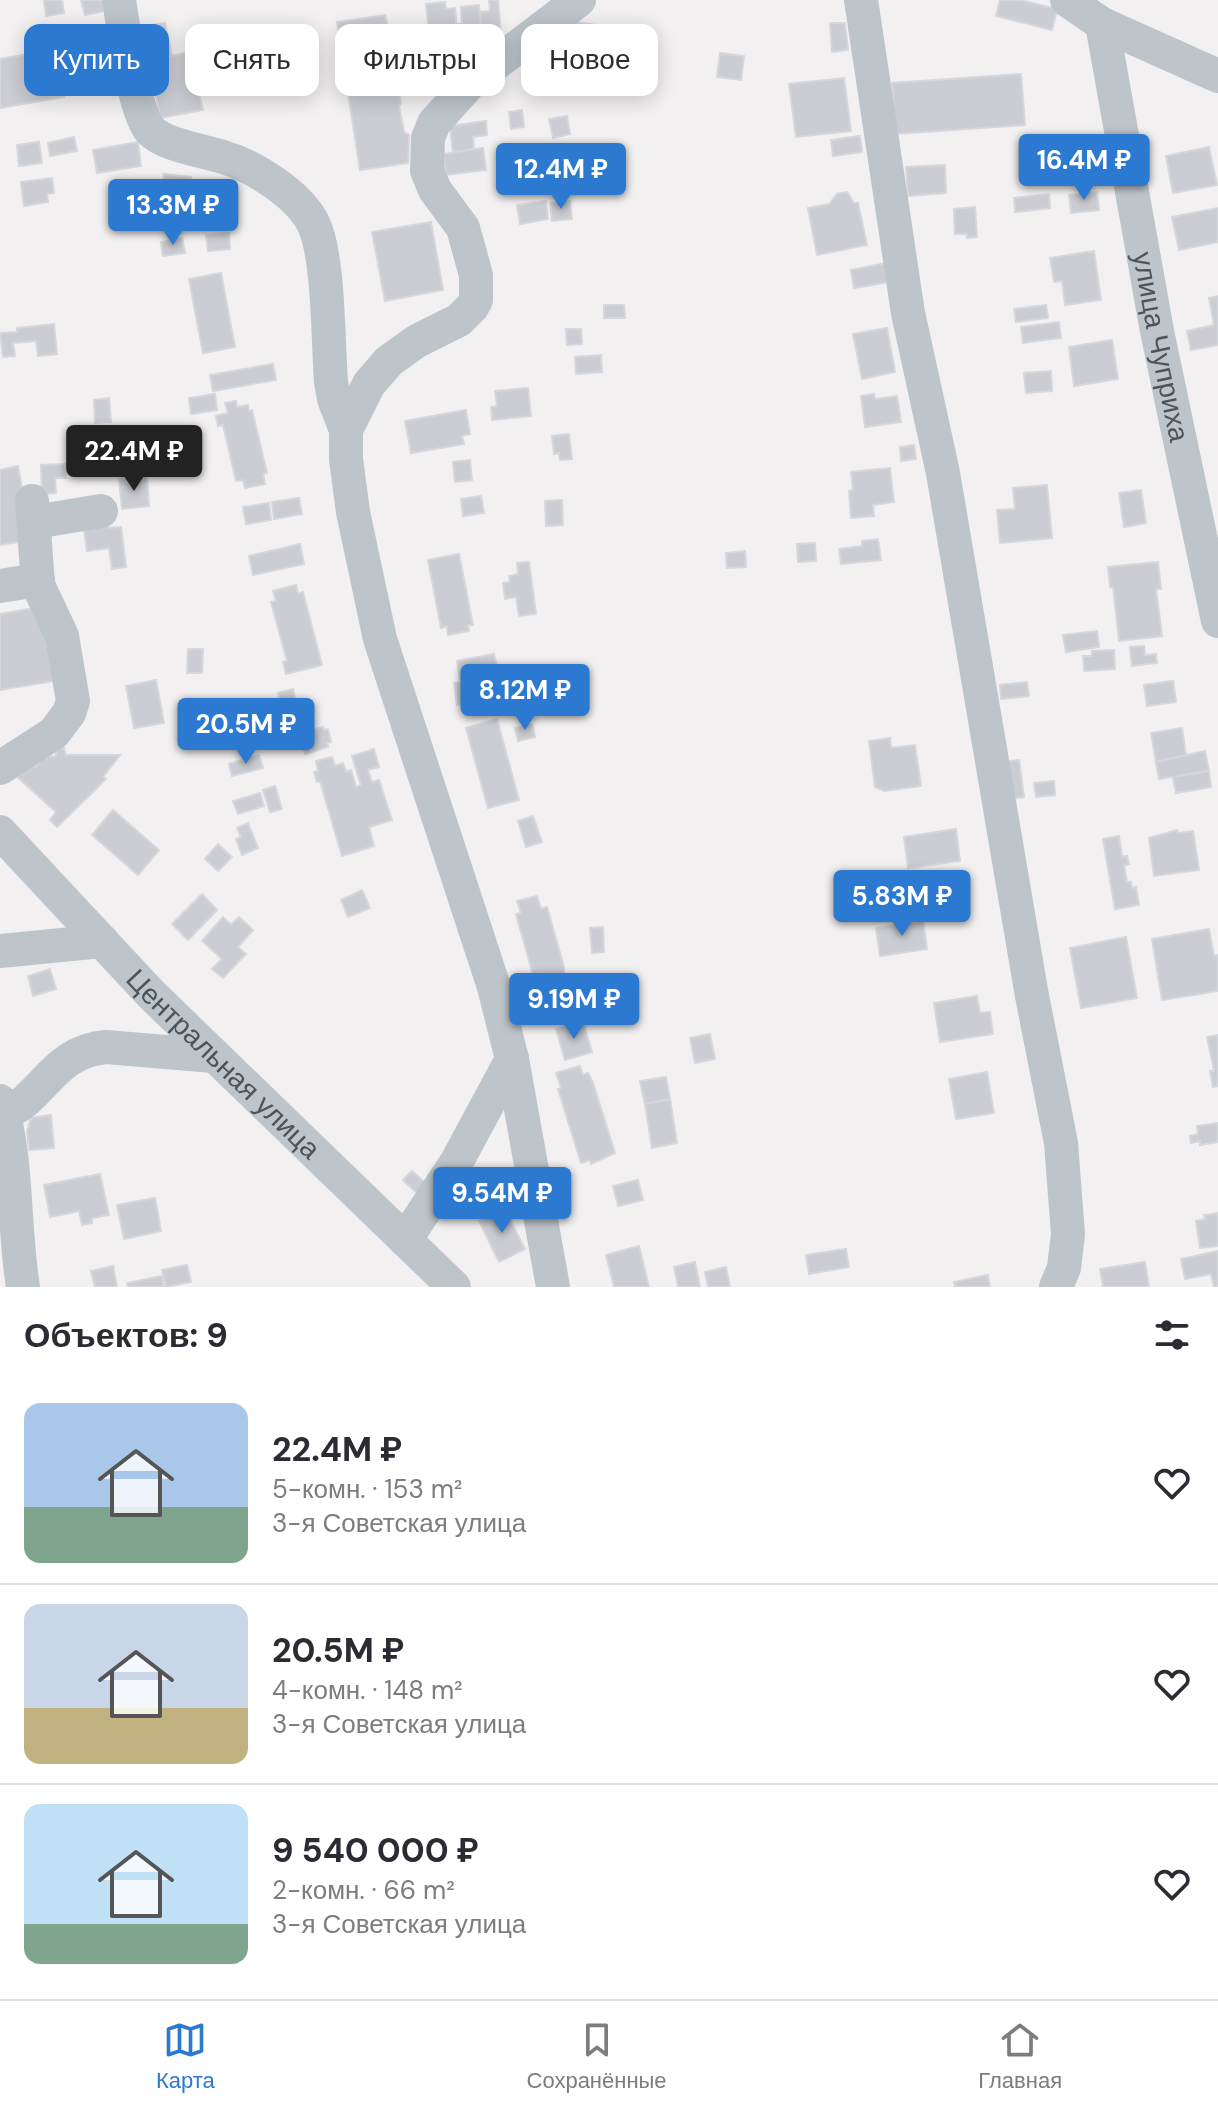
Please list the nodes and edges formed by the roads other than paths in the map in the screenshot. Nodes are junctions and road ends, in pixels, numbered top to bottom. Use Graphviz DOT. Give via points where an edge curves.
graph roads {
  1 [pos="119,0"];
  2 [pos="579,0"];
  3 [pos="861,0"];
  4 [pos="1067,0"];
  5 [pos="1102,24"];
  6 [pos="1218,76"];
  7 [pos="346,430"];
  8 [pos="101,511"];
  9 [pos="38,580"];
  10 [pos="0,586"];
  11 [pos="1218,621"];
  12 [pos="0,768"];
  13 [pos="0,832"];
  14 [pos="102,941"];
  15 [pos="0,951"];
  16 [pos="214,1056"];
  17 [pos="512,1059"];
  18 [pos="1,1110"];
  19 [pos="405,1240"];
  20 [pos="23,1287"];
  21 [pos="454,1287"];
  22 [pos="553,1287"];
  23 [pos="1056,1287"];
  1 -- 7 [label="street" via="148,127 165,140 251,168 284,191 313,223 324,273 331,382"];
  2 -- 7 [label="street" via="470,83 434,123 427,171 463,228 476,275 476,300 459,320 389,361 369,384"];
  3 -- 23 [label="street" via="908,313 943,473 1061,1143 1068,1234"];
  4 -- 5 [label="street"];
  5 -- 6 [label="street"];
  5 -- 11 [label="street, улица Чуприха" via="1157,331"];
  7 -- 17 [label="street" via="353,512 380,639 494,987"];
  8 -- 9 [label="street" via="34,511"];
  9 -- 10 [label="street"];
  9 -- 12 [label="street" via="62,636 73,701 54,733"];
  13 -- 14 [label="street, Центральная улица"];
  14 -- 15 [label="street"];
  14 -- 16 [label="street, Центральная улица"];
  16 -- 18 [label="street" via="89,1049"];
  16 -- 19 [label="street, Центральная улица"];
  17 -- 19 [label="street" via="456,1163"];
  17 -- 22 [label="street"];
  18 -- 20 [label="street"];
  19 -- 21 [label="street, Центральная улица"];
}
